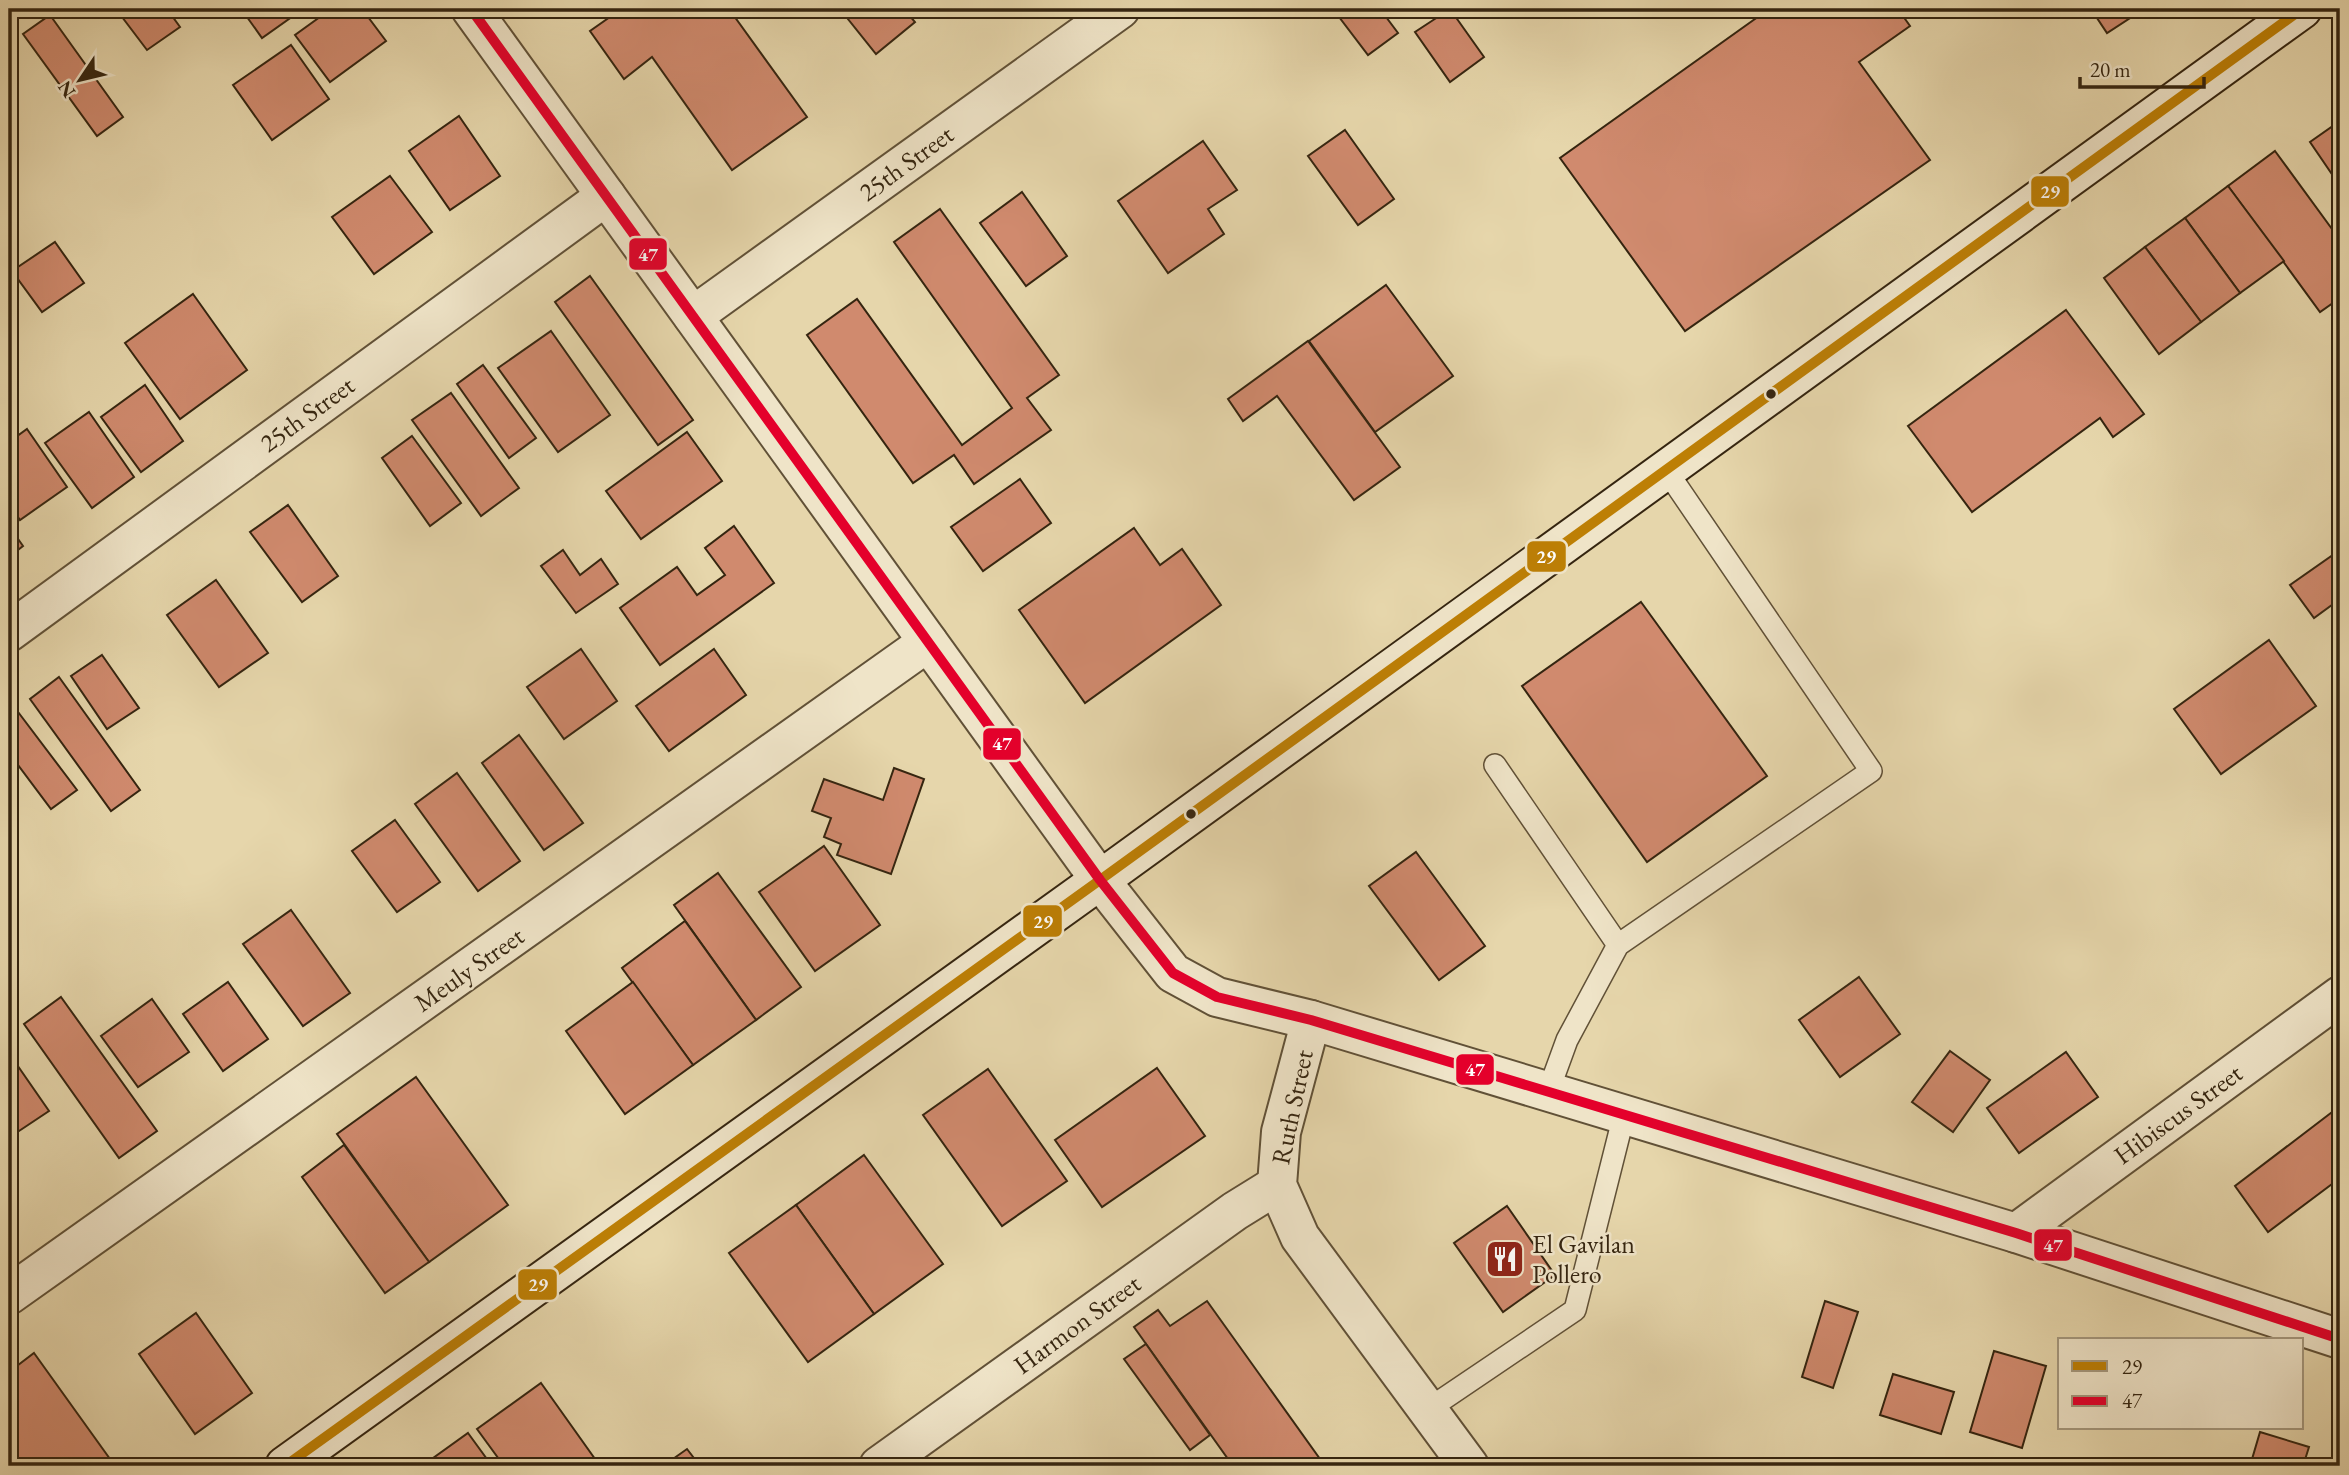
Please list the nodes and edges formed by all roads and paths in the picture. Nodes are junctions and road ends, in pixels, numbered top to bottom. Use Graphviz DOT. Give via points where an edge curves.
graph roads {
  1 [pos="471,9"];
  2 [pos="1120,9"];
  3 [pos="2302,9"];
  4 [pos="606,196"];
  5 [pos="693,317"];
  6 [pos="1666,470"];
  7 [pos="9,632"];
  8 [pos="929,642"];
  9 [pos="1495,765"];
  10 [pos="1100,880"];
  11 [pos="1618,945"];
  12 [pos="2340,996"];
  13 [pos="1311,1020"];
  14 [pos="1548,1092"];
  15 [pos="1624,1115"];
  16 [pos="1278,1185"];
  17 [pos="2016,1233"];
  18 [pos="9,1295"];
  19 [pos="2340,1339"];
  20 [pos="1427,1410"];
  21 [pos="285,1466"];
  22 [pos="879,1466"];
  23 [pos="1469,1466"];
  1 -- 4 [label="street, Ruth Street"];
  2 -- 5 [label="street, 25th Street"];
  3 -- 6 [label="street"];
  4 -- 5 [label="street, Ruth Street"];
  4 -- 7 [label="street, 25th Street"];
  5 -- 8 [label="street, Ruth Street"];
  6 -- 10 [label="street"];
  6 -- 11 [label="lane" via="1871,771"];
  8 -- 10 [label="street, Ruth Street"];
  8 -- 18 [label="street, Meuly Street"];
  9 -- 11 [label="lane"];
  10 -- 13 [label="street, Ruth Street" via="1173,973 1217,997"];
  10 -- 21 [label="street"];
  11 -- 14 [label="lane" via="1567,1040"];
  12 -- 17 [label="street, Hibiscus Street"];
  13 -- 14 [label="street"];
  13 -- 16 [label="street, Ruth Street" via="1281,1132"];
  14 -- 15 [label="street"];
  15 -- 17 [label="street"];
  15 -- 20 [label="lane" via="1575,1310"];
  16 -- 20 [label="street, Ruth Street" via="1300,1237"];
  16 -- 22 [label="street, Harmon Street"];
  17 -- 19 [label="street"];
  20 -- 23 [label="street, Ruth Street"];
}
